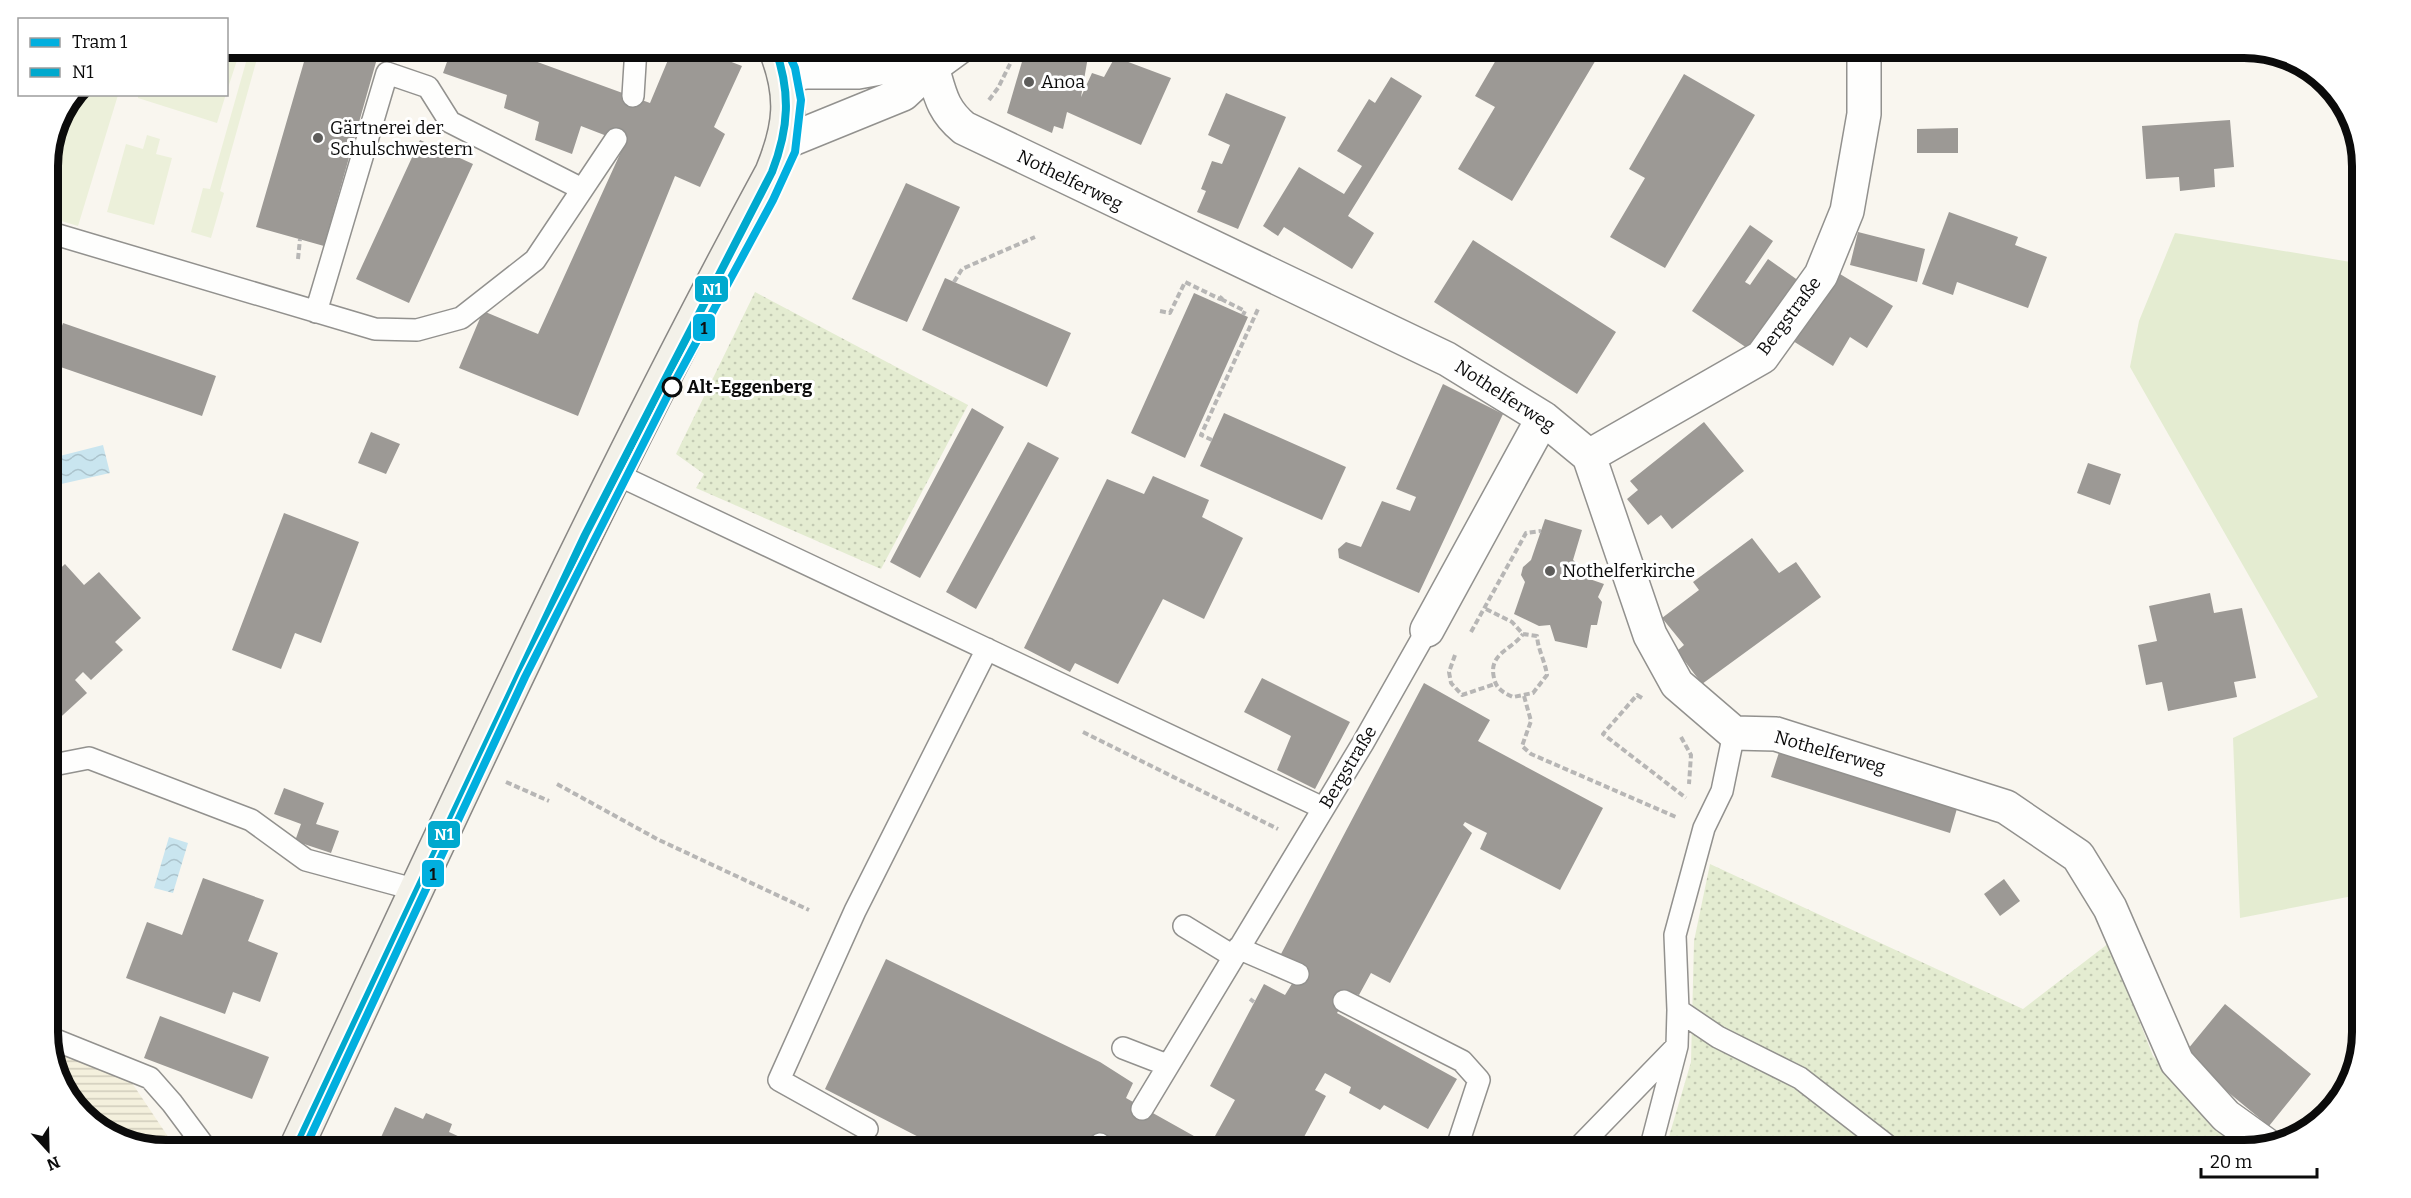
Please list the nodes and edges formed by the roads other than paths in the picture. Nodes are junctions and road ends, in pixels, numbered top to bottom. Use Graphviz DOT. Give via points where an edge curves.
graph roads {
  1 [pos="635,58"];
  2 [pos="894,58"];
  3 [pos="900,58"];
  4 [pos="944,58"];
  5 [pos="1864,58"];
  6 [pos="780,62"];
  7 [pos="932,67"];
  8 [pos="633,96"];
  9 [pos="616,139"];
  10 [pos="785,142"];
  11 [pos="582,189"];
  12 [pos="59,235"];
  13 [pos="316,312"];
  14 [pos="1543,418"];
  15 [pos="1589,456"];
  16 [pos="616,474"];
  17 [pos="1427,630"];
  18 [pos="987,649"];
  19 [pos="1734,733"];
  20 [pos="59,764"];
  21 [pos="1323,808"];
  22 [pos="417,890"];
  23 [pos="1184,926"];
  24 [pos="1236,952"];
  25 [pos="1298,974"];
  26 [pos="1344,1001"];
  27 [pos="1678,1010"];
  28 [pos="60,1042"];
  29 [pos="1677,1046"];
  30 [pos="1123,1048"];
  31 [pos="1167,1065"];
  32 [pos="1142,1109"];
  33 [pos="867,1129"];
  34 [pos="199,1139"];
  35 [pos="300,1139"];
  36 [pos="1460,1139"];
  37 [pos="1587,1139"];
  38 [pos="1653,1139"];
  39 [pos="1879,1139"];
  40 [pos="2258,1139"];
  1 -- 8 [label="lane"];
  2 -- 6 [label="street" via="858,72 807,72"];
  3 -- 7 [label="street"];
  4 -- 7 [label="street"];
  5 -- 15 [label="street, Bergstraße" via="1864,114 1847,211 1821,275 1762,357"];
  6 -- 10 [label="main road" via="789,109"];
  7 -- 10 [label="street" via="903,94"];
  7 -- 14 [label="street, Nothelferweg" via="949,116 964,129 1447,359"];
  9 -- 11 [label="lane"];
  10 -- 16 [label="main road"];
  11 -- 13 [label="lane" via="535,260 460,318 417,330 375,329"];
  11 -- 13 [label="lane" via="450,122 428,87 387,73"];
  12 -- 13 [label="lane"];
  14 -- 15 [label="street, Nothelferweg"];
  14 -- 17 [label="street, Bergstraße"];
  15 -- 19 [label="street" via="1650,635 1677,684"];
  16 -- 18 [label="lane"];
  16 -- 22 [label="main road"];
  17 -- 21 [label="lane, Bergstraße"];
  18 -- 21 [label="lane"];
  18 -- 33 [label="lane" via="855,911 779,1080"];
  19 -- 27 [label="lane" via="1722,791 1704,828 1675,935"];
  19 -- 40 [label="street, Nothelferweg" via="1776,734 2006,807 2078,856 2110,908 2177,1062 2226,1116"];
  20 -- 22 [label="lane" via="89,759 251,820 306,860"];
  21 -- 24 [label="lane, Bergstraße"];
  22 -- 35 [label="main road"];
  23 -- 24 [label="lane"];
  24 -- 25 [label="lane"];
  24 -- 31 [label="lane, Bergstraße"];
  26 -- 36 [label="lane" via="1462,1061 1479,1080"];
  27 -- 29 [label="lane"];
  27 -- 39 [label="lane" via="1718,1037 1800,1078"];
  28 -- 34 [label="lane" via="150,1078"];
  29 -- 37 [label="lane"];
  29 -- 38 [label="lane"];
  30 -- 31 [label="lane"];
  31 -- 32 [label="lane, Bergstraße"];
}
